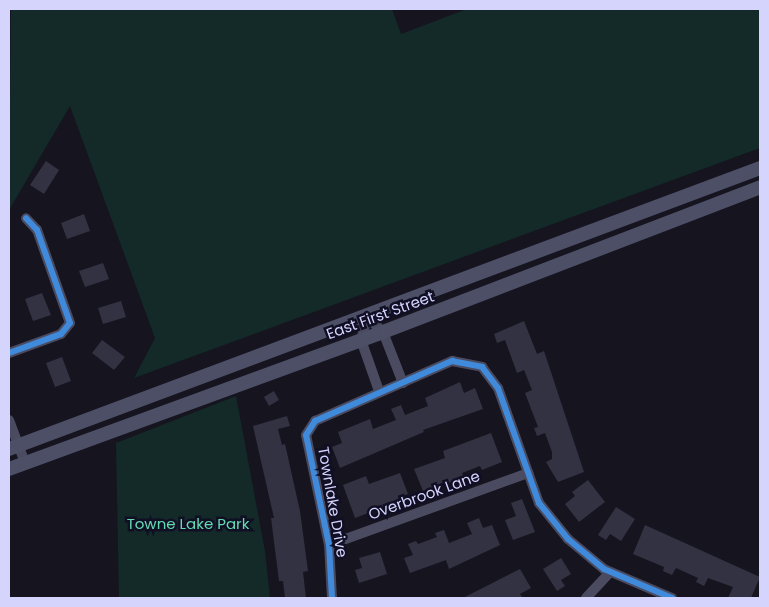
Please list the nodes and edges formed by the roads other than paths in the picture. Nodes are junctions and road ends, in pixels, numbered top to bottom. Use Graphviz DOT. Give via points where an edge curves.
graph roads {
  1 [pos="760,168"];
  2 [pos="760,187"];
  3 [pos="26,218"];
  4 [pos="367,317"];
  5 [pos="383,332"];
  6 [pos="361,340"];
  7 [pos="9,353"];
  8 [pos="403,383"];
  9 [pos="379,391"];
  10 [pos="9,420"];
  11 [pos="14,447"];
  12 [pos="25,463"];
  13 [pos="9,469"];
  14 [pos="528,474"];
  15 [pos="329,545"];
  16 [pos="610,572"];
  17 [pos="332,598"];
  18 [pos="586,598"];
  19 [pos="672,598"];
  1 -- 4 [label="main road, East First Street"];
  2 -- 5 [label="main road, East First Street"];
  3 -- 7 [label="street" via="37,230 70,323 61,334"];
  4 -- 5 [label="street"];
  4 -- 6 [label="street"];
  4 -- 11 [label="main road, East First Street"];
  5 -- 6 [label="main road, East First Street"];
  5 -- 8 [label="street"];
  6 -- 9 [label="street"];
  6 -- 12 [label="main road, East First Street"];
  8 -- 9 [label="street, Townlake Drive"];
  8 -- 14 [label="street, Townlake Drive" via="452,361 482,367 498,388"];
  9 -- 15 [label="street, Townlake Drive" via="315,421 306,435"];
  10 -- 11 [label="street"];
  11 -- 12 [label="street"];
  12 -- 13 [label="main road, East First Street"];
  14 -- 15 [label="street, Overbrook Lane"];
  14 -- 16 [label="street, Townlake Drive" via="539,503 568,539"];
  15 -- 17 [label="street, Townlake Drive"];
  16 -- 18 [label="street"];
  16 -- 19 [label="street, Townlake Drive"];
}
